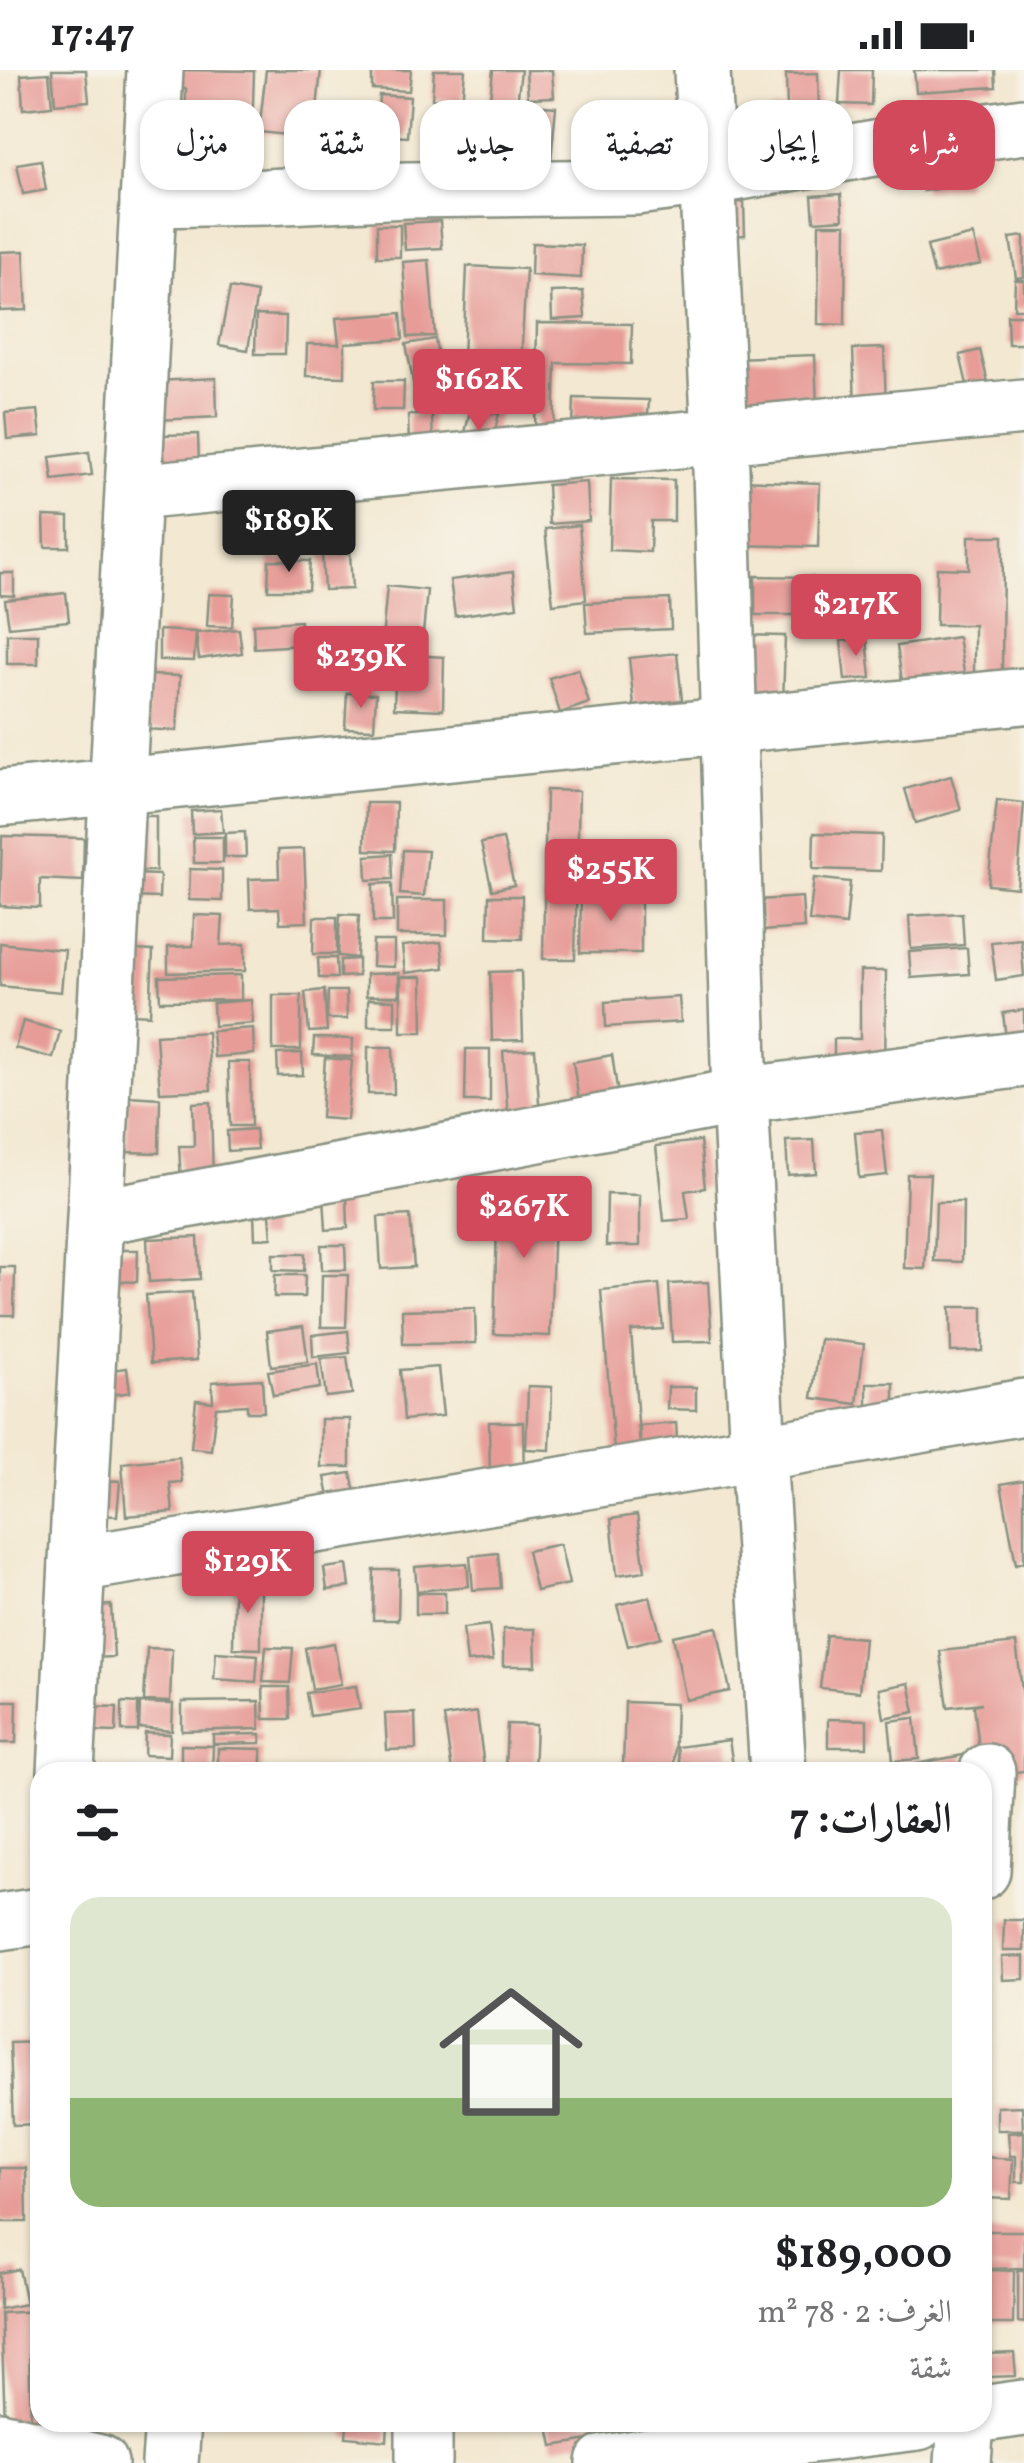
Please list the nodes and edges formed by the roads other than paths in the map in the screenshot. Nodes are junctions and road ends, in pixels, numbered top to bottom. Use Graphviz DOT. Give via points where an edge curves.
graph roads {
  1 [pos="155,70"];
  2 [pos="702,70"];
  3 [pos="703,100"];
  4 [pos="1024,126"];
  5 [pos="708,178"];
  6 [pos="571,188"];
  7 [pos="707,190"];
  8 [pos="148,199"];
  9 [pos="1024,407"];
  10 [pos="720,437"];
  11 [pos="134,492"];
  12 [pos="1024,696"];
  13 [pos="728,726"];
  14 [pos="116,788"];
  15 [pos="0,798"];
  16 [pos="1024,1060"];
  17 [pos="740,1096"];
  18 [pos="96,1217"];
  19 [pos="1024,1407"];
  20 [pos="758,1453"];
  21 [pos="77,1564"];
  22 [pos="67,1762"];
  23 [pos="777,1762"];
  24 [pos="998,1771"];
  25 [pos="992,1808"];
  26 [pos="30,1918"];
  27 [pos="0,1922"];
  28 [pos="1024,2408"];
  29 [pos="992,2413"];
  30 [pos="172,2432"];
  31 [pos="424,2432"];
  32 [pos="760,2432"];
  33 [pos="966,2432"];
  34 [pos="681,2437"];
  35 [pos="0,2440"];
  36 [pos="100,2463"];
  37 [pos="170,2463"];
  38 [pos="424,2463"];
  39 [pos="605,2463"];
  40 [pos="964,2463"];
  1 -- 8 [label="street"];
  2 -- 3 [label="street"];
  4 -- 5 [label="street"];
  6 -- 8 [label="street"];
  7 -- 10 [label="street"];
  8 -- 11 [label="street"];
  9 -- 10 [label="street"];
  10 -- 11 [label="street"];
  10 -- 13 [label="street"];
  11 -- 14 [label="street"];
  12 -- 13 [label="street"];
  13 -- 14 [label="street"];
  13 -- 17 [label="street"];
  14 -- 15 [label="street"];
  14 -- 18 [label="street"];
  16 -- 17 [label="street"];
  17 -- 18 [label="street"];
  17 -- 20 [label="street"];
  18 -- 21 [label="street"];
  19 -- 20 [label="street"];
  20 -- 21 [label="street"];
  20 -- 23 [label="street"];
  21 -- 22 [label="street"];
  24 -- 25 [label="street"];
  26 -- 27 [label="street"];
  28 -- 29 [label="street"];
  30 -- 37 [label="street"];
  31 -- 38 [label="street"];
  32 -- 34 [label="street"];
  33 -- 40 [label="street"];
  34 -- 39 [label="street"];
  35 -- 36 [label="street"];
}
